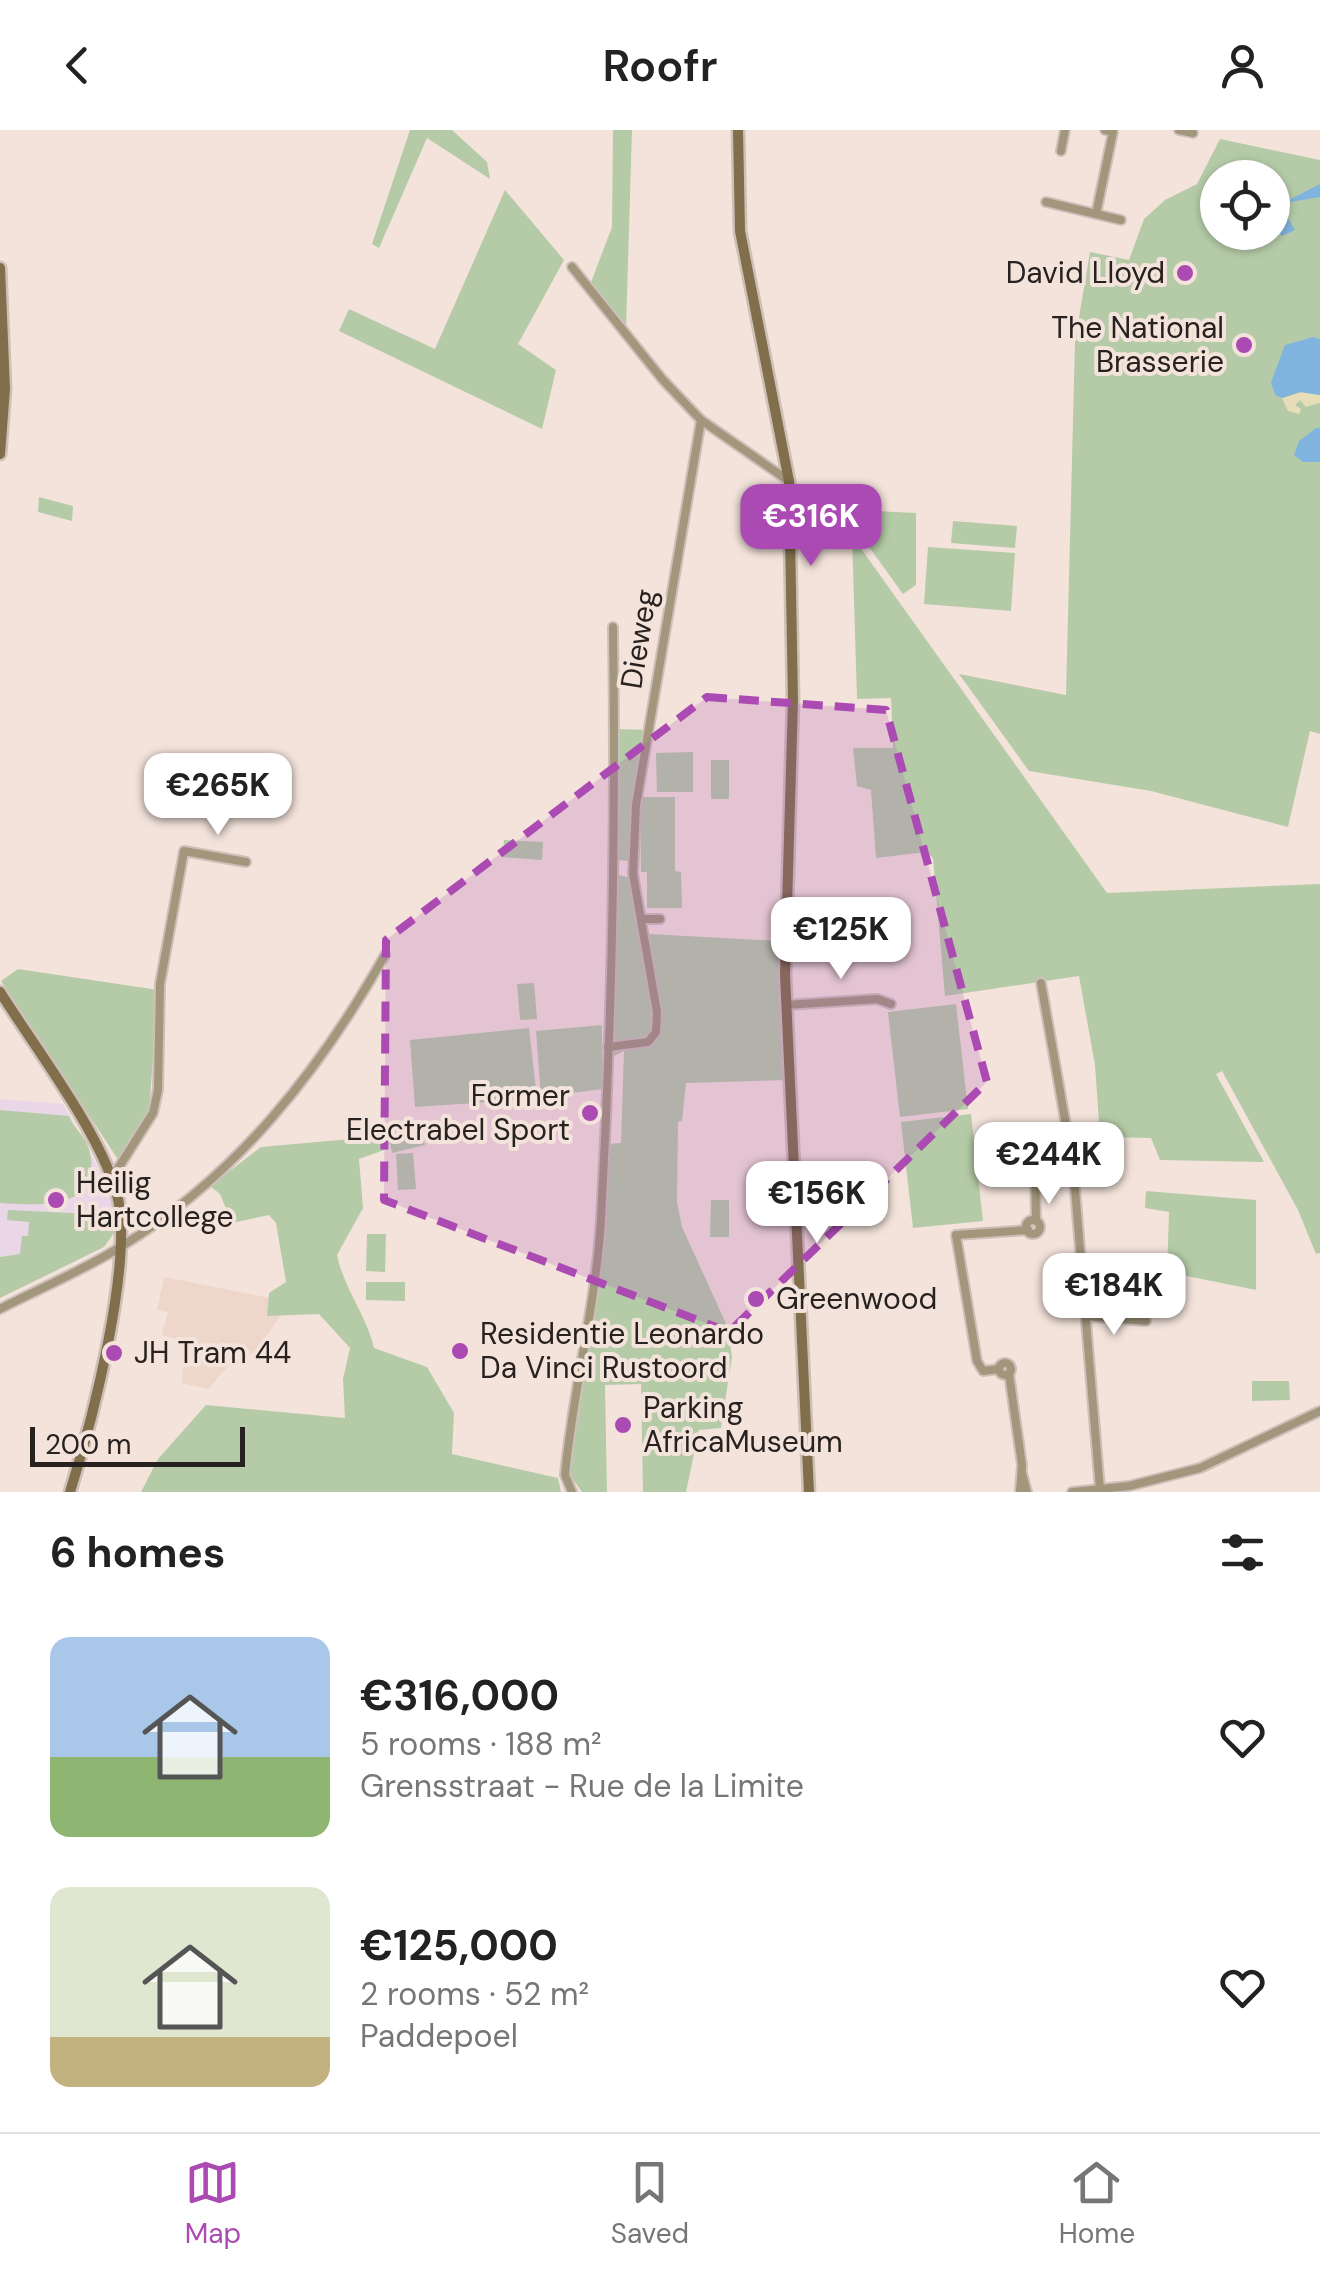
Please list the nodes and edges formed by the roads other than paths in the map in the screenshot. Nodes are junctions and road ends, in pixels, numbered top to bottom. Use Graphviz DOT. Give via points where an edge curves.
graph roads {
  1 [pos="738,130"];
  2 [pos="1065,130"];
  3 [pos="1105,130"];
  4 [pos="1179,130"];
  5 [pos="1193,133"];
  6 [pos="1061,151"];
  7 [pos="1046,202"];
  8 [pos="1096,214"];
  9 [pos="1121,220"];
  10 [pos="572,267"];
  11 [pos="0,268"];
  12 [pos="1,297"];
  13 [pos="701,420"];
  14 [pos="0,454"];
  15 [pos="789,481"];
  16 [pos="613,627"];
  17 [pos="246,862"];
  18 [pos="615,866"];
  19 [pos="633,867"];
  20 [pos="642,919"];
  21 [pos="660,920"];
  22 [pos="384,955"];
  23 [pos="1040,983"];
  24 [pos="0,992"];
  25 [pos="890,1004"];
  26 [pos="786,1005"];
  27 [pos="608,1047"];
  28 [pos="1035,1169"];
  29 [pos="112,1178"];
  30 [pos="123,1246"];
  31 [pos="0,1308"];
  32 [pos="1086,1316"];
  33 [pos="1146,1321"];
  34 [pos="1320,1411"];
  35 [pos="1148,1481"];
  36 [pos="1100,1490"];
  37 [pos="70,1492"];
  38 [pos="572,1492"];
  39 [pos="808,1492"];
  40 [pos="1024,1492"];
  41 [pos="1072,1492"];
  42 [pos="1150,1492"];
  1 -- 15 [label="street" via="740,231"];
  2 -- 6 [label="street"];
  3 -- 8 [label="street" via="1113,132"];
  4 -- 5 [label="street"];
  7 -- 8 [label="street"];
  8 -- 9 [label="street"];
  10 -- 13 [label="street"];
  11 -- 12 [label="street"];
  12 -- 14 [label="street" via="6,389"];
  13 -- 15 [label="street"];
  13 -- 19 [label="street, Dieweg" via="637,792"];
  15 -- 26 [label="street" via="793,704"];
  16 -- 18 [label="street"];
  17 -- 29 [label="street" via="184,851 160,984 153,1113"];
  18 -- 19 [label="street"];
  18 -- 27 [label="street"];
  19 -- 20 [label="street, Dieweg"];
  20 -- 21 [label="street"];
  20 -- 27 [label="street, Dieweg" via="657,1029 644,1044"];
  22 -- 30 [label="street" via="340,1034 268,1123"];
  23 -- 32 [label="street" via="1069,1137"];
  24 -- 29 [label="street"];
  25 -- 26 [label="street" via="877,999"];
  26 -- 39 [label="street"];
  27 -- 38 [label="street" via="596,1268 564,1475"];
  28 -- 40 [label="street" via="1036,1221 1028,1230 956,1234 979,1370 1008,1364"];
  29 -- 30 [label="street"];
  30 -- 31 [label="street"];
  30 -- 37 [label="street"];
  32 -- 33 [label="street"];
  32 -- 36 [label="street"];
  34 -- 35 [label="street" via="1200,1468"];
  35 -- 36 [label="street"];
  35 -- 42 [label="street"];
  36 -- 41 [label="street"];
}
